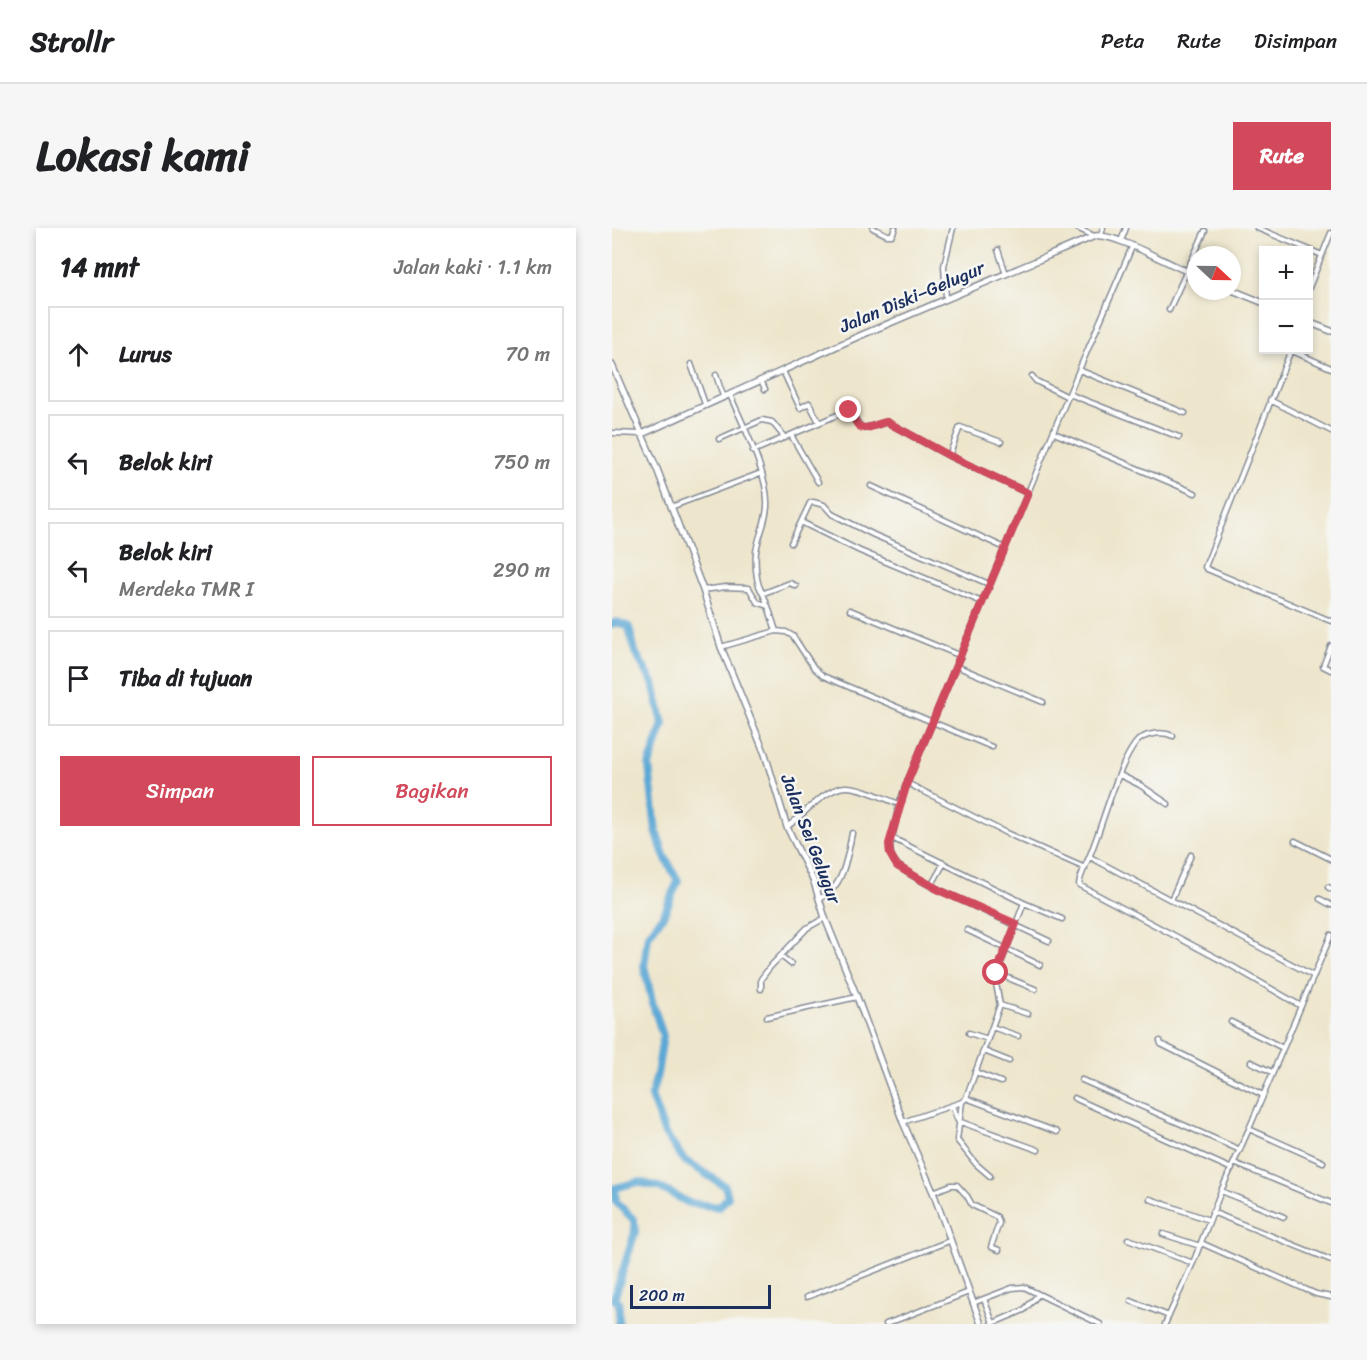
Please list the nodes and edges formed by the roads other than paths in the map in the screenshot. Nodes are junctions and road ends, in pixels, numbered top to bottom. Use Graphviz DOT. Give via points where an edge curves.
graph roads {
  1 [pos="873,228"];
  2 [pos="895,228"];
  3 [pos="953,228"];
  4 [pos="1077,228"];
  5 [pos="1103,228"];
  6 [pos="1126,228"];
  7 [pos="1257,228"];
  8 [pos="1205,231"];
  9 [pos="1331,233"];
  10 [pos="1098,235"];
  11 [pos="1120,242"];
  12 [pos="1132,247"];
  13 [pos="998,250"];
  14 [pos="1322,255"];
  15 [pos="1186,271"];
  16 [pos="1006,274"];
  17 [pos="1313,278"];
  18 [pos="1241,294"];
  19 [pos="946,298"];
  20 [pos="1259,301"];
  21 [pos="1169,310"];
  22 [pos="1313,324"];
  23 [pos="1331,331"];
  24 [pos="1289,354"];
  25 [pos="1300,354"];
  26 [pos="691,364"];
  27 [pos="612,365"];
  28 [pos="1331,368"];
  29 [pos="782,370"];
  30 [pos="1079,370"];
  31 [pos="716,375"];
  32 [pos="1032,376"];
  33 [pos="761,379"];
  34 [pos="765,389"];
  35 [pos="729,393"];
  36 [pos="723,396"];
  37 [pos="1069,396"];
  38 [pos="1270,400"];
  39 [pos="705,404"];
  40 [pos="1185,413"];
  41 [pos="819,422"];
  42 [pos="744,426"];
  43 [pos="1331,430"];
  44 [pos="612,433"];
  45 [pos="1054,433"];
  46 [pos="642,434"];
  47 [pos="791,435"];
  48 [pos="1179,437"];
  49 [pos="784,438"];
  50 [pos="719,439"];
  51 [pos="1001,442"];
  52 [pos="753,451"];
  53 [pos="950,456"];
  54 [pos="761,473"];
  55 [pos="818,482"];
  56 [pos="871,486"];
  57 [pos="1028,493"];
  58 [pos="1195,493"];
  59 [pos="671,507"];
  60 [pos="801,522"];
  61 [pos="790,543"];
  62 [pos="1005,548"];
  63 [pos="989,584"];
  64 [pos="796,586"];
  65 [pos="703,590"];
  66 [pos="764,593"];
  67 [pos="982,602"];
  68 [pos="767,605"];
  69 [pos="850,610"];
  70 [pos="1331,621"];
  71 [pos="776,631"];
  72 [pos="1331,646"];
  73 [pos="721,647"];
  74 [pos="961,656"];
  75 [pos="956,666"];
  76 [pos="1331,670"];
  77 [pos="1043,702"];
  78 [pos="933,723"];
  79 [pos="1173,736"];
  80 [pos="992,747"];
  81 [pos="1120,775"];
  82 [pos="907,783"];
  83 [pos="899,804"];
  84 [pos="1168,804"];
  85 [pos="787,827"];
  86 [pos="852,832"];
  87 [pos="892,838"];
  88 [pos="1295,841"];
  89 [pos="1191,855"];
  90 [pos="1090,857"];
  91 [pos="1331,860"];
  92 [pos="944,863"];
  93 [pos="1085,868"];
  94 [pos="931,886"];
  95 [pos="820,898"];
  96 [pos="1320,899"];
  97 [pos="1171,900"];
  98 [pos="1024,903"];
  99 [pos="1331,904"];
  100 [pos="825,918"];
  101 [pos="1062,919"];
  102 [pos="1016,924"];
  103 [pos="967,930"];
  104 [pos="1331,935"];
  105 [pos="1049,941"];
  106 [pos="1005,949"];
  107 [pos="781,956"];
  108 [pos="791,964"];
  109 [pos="1041,964"];
  110 [pos="996,973"];
  111 [pos="1314,976"];
  112 [pos="761,989"];
  113 [pos="1035,989"];
  114 [pos="857,997"];
  115 [pos="1000,1005"];
  116 [pos="1301,1006"];
  117 [pos="1028,1014"];
  118 [pos="767,1017"];
  119 [pos="1231,1022"];
  120 [pos="992,1027"];
  121 [pos="969,1032"];
  122 [pos="1018,1036"];
  123 [pos="988,1039"];
  124 [pos="1160,1041"];
  125 [pos="1283,1048"];
  126 [pos="984,1052"];
  127 [pos="1009,1061"];
  128 [pos="1251,1062"];
  129 [pos="975,1072"];
  130 [pos="1272,1072"];
  131 [pos="1082,1080"];
  132 [pos="1001,1082"];
  133 [pos="1263,1095"];
  134 [pos="966,1098"];
  135 [pos="1074,1098"];
  136 [pos="962,1102"];
  137 [pos="952,1106"];
  138 [pos="958,1121"];
  139 [pos="903,1122"];
  140 [pos="1250,1129"];
  141 [pos="1057,1132"];
  142 [pos="1038,1150"];
  143 [pos="1240,1150"];
  144 [pos="1323,1162"];
  145 [pos="1234,1163"];
  146 [pos="1232,1169"];
  147 [pos="990,1176"];
  148 [pos="1221,1191"];
  149 [pos="933,1192"];
  150 [pos="1150,1199"];
  151 [pos="1331,1203"];
  152 [pos="1212,1212"];
  153 [pos="1284,1217"];
  154 [pos="1209,1220"];
  155 [pos="1163,1234"];
  156 [pos="1128,1239"];
  157 [pos="949,1241"];
  158 [pos="1200,1245"];
  159 [pos="999,1251"];
  160 [pos="1331,1260"];
  161 [pos="1193,1263"];
  162 [pos="969,1292"];
  163 [pos="1038,1295"];
  164 [pos="807,1297"];
  165 [pos="1331,1297"];
  166 [pos="984,1299"];
  167 [pos="1131,1301"];
  168 [pos="973,1304"];
  169 [pos="1169,1316"];
  170 [pos="886,1324"];
  171 [pos="981,1324"];
  172 [pos="992,1324"];
  173 [pos="1100,1324"];
  174 [pos="1166,1324"];
  1 -- 2 [label="street" via="892,235"];
  3 -- 19 [label="street" via="944,266"];
  4 -- 10 [label="street"];
  5 -- 10 [label="street"];
  6 -- 11 [label="street"];
  7 -- 14 [label="street"];
  8 -- 15 [label="street"];
  9 -- 14 [label="street"];
  10 -- 11 [label="main road"];
  10 -- 16 [label="main road, Jalan Diski–Gelugur"];
  11 -- 12 [label="main road"];
  12 -- 15 [label="main road"];
  12 -- 30 [label="street"];
  13 -- 16 [label="street"];
  14 -- 17 [label="street"];
  15 -- 21 [label="street"];
  16 -- 19 [label="main road, Jalan Diski–Gelugur"];
  18 -- 20 [label="main road"];
  19 -- 29 [label="main road, Jalan Diski–Gelugur"];
  22 -- 23 [label="main road"];
  24 -- 38 [label="street"];
  25 -- 28 [label="street"];
  26 -- 39 [label="street"];
  27 -- 46 [label="main road, Jalan Sei Gelugur"];
  29 -- 33 [label="main road, Jalan Diski–Gelugur"];
  29 -- 41 [label="street" via="800,408 809,403"];
  30 -- 37 [label="street"];
  30 -- 40 [label="street"];
  31 -- 36 [label="street"];
  32 -- 37 [label="street"];
  33 -- 34 [label="street"];
  33 -- 35 [label="main road, Jalan Diski–Gelugur"];
  35 -- 36 [label="main road, Jalan Diski–Gelugur"];
  35 -- 42 [label="street"];
  36 -- 39 [label="main road, Jalan Diski–Gelugur"];
  37 -- 45 [label="street"];
  37 -- 48 [label="street"];
  38 -- 43 [label="street"];
  38 -- 70 [label="street" via="1205,567"];
  39 -- 46 [label="main road, Jalan Diski–Gelugur"];
  41 -- 47 [label="street"];
  41 -- 53 [label="street" via="849,410 861,427 887,422"];
  42 -- 49 [label="street" via="769,421"];
  42 -- 50 [label="street"];
  42 -- 52 [label="street"];
  44 -- 46 [label="street"];
  45 -- 57 [label="street"];
  45 -- 58 [label="street"];
  46 -- 59 [label="main road, Jalan Sei Gelugur"];
  47 -- 49 [label="street"];
  47 -- 55 [label="street"];
  49 -- 52 [label="street"];
  51 -- 53 [label="street" via="960,427"];
  52 -- 54 [label="street"];
  53 -- 57 [label="street"];
  54 -- 59 [label="street"];
  54 -- 66 [label="street" via="767,509 756,552"];
  56 -- 62 [label="street"];
  57 -- 62 [label="street"];
  59 -- 65 [label="main road, Jalan Sei Gelugur"];
  60 -- 61 [label="street"];
  60 -- 63 [label="street" via="810,503 824,505 832,514 866,532"];
  60 -- 67 [label="street"];
  62 -- 63 [label="street"];
  63 -- 67 [label="street"];
  64 -- 66 [label="street" via="790,583"];
  65 -- 68 [label="street" via="749,588 757,602"];
  65 -- 73 [label="main road, Jalan Sei Gelugur"];
  66 -- 68 [label="street"];
  67 -- 74 [label="street"];
  68 -- 71 [label="street"];
  69 -- 74 [label="street"];
  71 -- 73 [label="street"];
  71 -- 78 [label="street" via="793,636 823,676"];
  72 -- 76 [label="street" via="1323,666"];
  73 -- 85 [label="main road, Jalan Sei Gelugur" via="765,754"];
  74 -- 75 [label="street"];
  75 -- 77 [label="street"];
  75 -- 78 [label="street"];
  78 -- 80 [label="street"];
  78 -- 82 [label="street"];
  79 -- 81 [label="street" via="1155,734 1137,742"];
  81 -- 84 [label="street"];
  81 -- 90 [label="street"];
  82 -- 83 [label="street"];
  82 -- 93 [label="street"];
  83 -- 85 [label="street" via="843,786"];
  83 -- 87 [label="street"];
  85 -- 95 [label="main road, Jalan Sei Gelugur"];
  86 -- 95 [label="street" via="834,889"];
  87 -- 92 [label="street"];
  87 -- 94 [label="street" via="894,862"];
  88 -- 91 [label="street"];
  89 -- 97 [label="street"];
  90 -- 93 [label="street"];
  90 -- 97 [label="street"];
  92 -- 94 [label="street"];
  92 -- 98 [label="street"];
  93 -- 116 [label="street" via="1080,887"];
  94 -- 102 [label="street"];
  95 -- 100 [label="main road, Jalan Sei Gelugur"];
  96 -- 99 [label="street"];
  97 -- 111 [label="street"];
  98 -- 101 [label="street"];
  98 -- 102 [label="street"];
  100 -- 107 [label="street" via="807,928"];
  100 -- 114 [label="main road, Jalan Sei Gelugur"];
  102 -- 105 [label="street"];
  102 -- 106 [label="street"];
  103 -- 106 [label="street"];
  104 -- 111 [label="street"];
  106 -- 109 [label="street"];
  106 -- 110 [label="street"];
  107 -- 108 [label="street"];
  107 -- 112 [label="street" via="761,979"];
  110 -- 113 [label="street"];
  110 -- 115 [label="street"];
  111 -- 116 [label="street"];
  114 -- 118 [label="street"];
  114 -- 139 [label="main road, Jalan Sei Gelugur"];
  115 -- 117 [label="street"];
  115 -- 120 [label="street"];
  116 -- 125 [label="street"];
  119 -- 125 [label="street"];
  120 -- 122 [label="street"];
  120 -- 123 [label="street"];
  121 -- 123 [label="street"];
  123 -- 126 [label="street"];
  124 -- 133 [label="street"];
  125 -- 130 [label="street"];
  126 -- 127 [label="street"];
  126 -- 129 [label="street"];
  128 -- 130 [label="street"];
  129 -- 132 [label="street"];
  129 -- 134 [label="street"];
  130 -- 133 [label="street"];
  131 -- 143 [label="street"];
  133 -- 140 [label="street"];
  134 -- 136 [label="street"];
  134 -- 141 [label="street"];
  135 -- 146 [label="street"];
  136 -- 137 [label="street"];
  136 -- 138 [label="street"];
  137 -- 138 [label="street"];
  137 -- 139 [label="street"];
  138 -- 142 [label="street"];
  138 -- 147 [label="street" via="960,1145"];
  139 -- 149 [label="main road, Jalan Sei Gelugur"];
  140 -- 143 [label="street"];
  140 -- 144 [label="street"];
  143 -- 145 [label="street"];
  145 -- 146 [label="street"];
  145 -- 151 [label="street"];
  146 -- 148 [label="street"];
  148 -- 152 [label="street"];
  148 -- 153 [label="street"];
  149 -- 157 [label="main road, Jalan Sei Gelugur"];
  149 -- 159 [label="street" via="957,1185 972,1205 997,1217 999,1223 991,1247"];
  150 -- 154 [label="street"];
  152 -- 154 [label="street"];
  152 -- 160 [label="street"];
  154 -- 158 [label="street"];
  155 -- 158 [label="street"];
  156 -- 161 [label="street"];
  157 -- 162 [label="main road, Jalan Sei Gelugur"];
  157 -- 164 [label="street"];
  158 -- 161 [label="street"];
  158 -- 165 [label="street"];
  161 -- 169 [label="street"];
  162 -- 168 [label="main road, Jalan Sei Gelugur"];
  162 -- 170 [label="street"];
  163 -- 166 [label="street" via="1017,1287"];
  163 -- 172 [label="street" via="1024,1310"];
  163 -- 173 [label="street"];
  166 -- 168 [label="street"];
  166 -- 172 [label="street"];
  167 -- 169 [label="street"];
  168 -- 171 [label="main road, Jalan Sei Gelugur"];
  169 -- 174 [label="street"];
}
